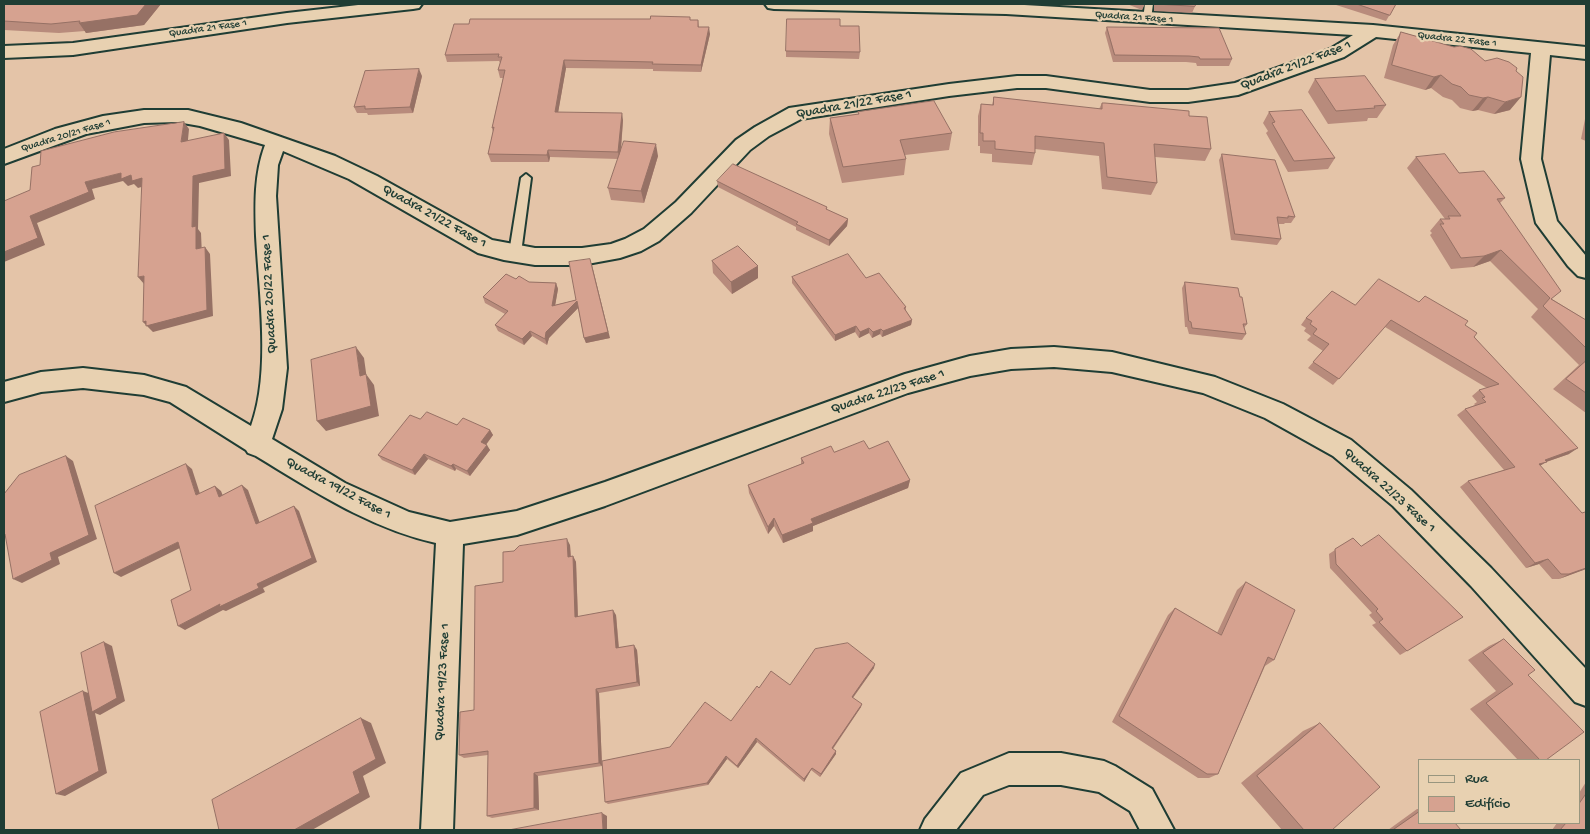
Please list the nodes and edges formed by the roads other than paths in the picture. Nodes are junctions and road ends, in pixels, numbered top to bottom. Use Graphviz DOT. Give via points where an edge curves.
graph roads {
  1 [pos="413,4"];
  2 [pos="774,4"];
  3 [pos="1009,6"];
  4 [pos="1039,8"];
  5 [pos="1093,9"];
  6 [pos="1148,11"];
  7 [pos="1373,31"];
  8 [pos="1541,48"];
  9 [pos="4,52"];
  10 [pos="1586,53"];
  11 [pos="276,142"];
  12 [pos="4,157"];
  13 [pos="526,178"];
  14 [pos="515,252"];
  15 [pos="1586,270"];
  16 [pos="4,392"];
  17 [pos="257,445"];
  18 [pos="450,534"];
  19 [pos="1586,691"];
  20 [pos="437,830"];
  21 [pos="936,830"];
  22 [pos="1158,830"];
  1 -- 9 [label="street, Quadra 21 Fase 1" via="287,18 73,49"];
  2 -- 3 [label="street, Quadra 21 Fase 1"];
  3 -- 4 [label="street, Quadra 21 Fase 1"];
  4 -- 5 [label="street, Quadra 21 Fase 1"];
  5 -- 6 [label="street, Quadra 21 Fase 1"];
  6 -- 7 [label="street, Quadra 21 Fase 1"];
  7 -- 8 [label="street, Quadra 22 Fase 1"];
  7 -- 14 [label="street, Quadra 21/22 Fase 1" via="1336,53 1238,89 1188,96 1150,96 1046,82 1017,82 796,113 744,145 664,228 642,241 614,252 580,257 543,257"];
  8 -- 10 [label="street, Quadra 22 Fase 1"];
  8 -- 15 [label="street" via="1531,159 1547,224"];
  11 -- 12 [label="street, Quadra 20/21 Fase 1" via="215,122 167,115 126,118 84,128"];
  11 -- 14 [label="street, Quadra 21/22 Fase 1" via="326,158 488,248"];
  11 -- 17 [label="street, Quadra 20/22 Fase 1" via="268,165 265,196 275,368 270,408"];
  13 -- 14 [label="lane"];
  16 -- 17 [label="street, Quadra 19/22 Fase 1" via="41,382 83,378 144,385 177,394"];
  17 -- 18 [label="street, Quadra 19/22 Fase 1" via="336,491 406,524"];
  18 -- 19 [label="street, Quadra 22/23 Fase 1" via="517,523 905,384 961,369 1054,357 1112,362 1206,384 1274,411 1342,448 1402,498 1481,577"];
  18 -- 20 [label="street, Quadra 19/23 Fase 1"];
  21 -- 22 [label="street" via="972,784 1009,769 1060,769 1104,777 1141,800"];
}
